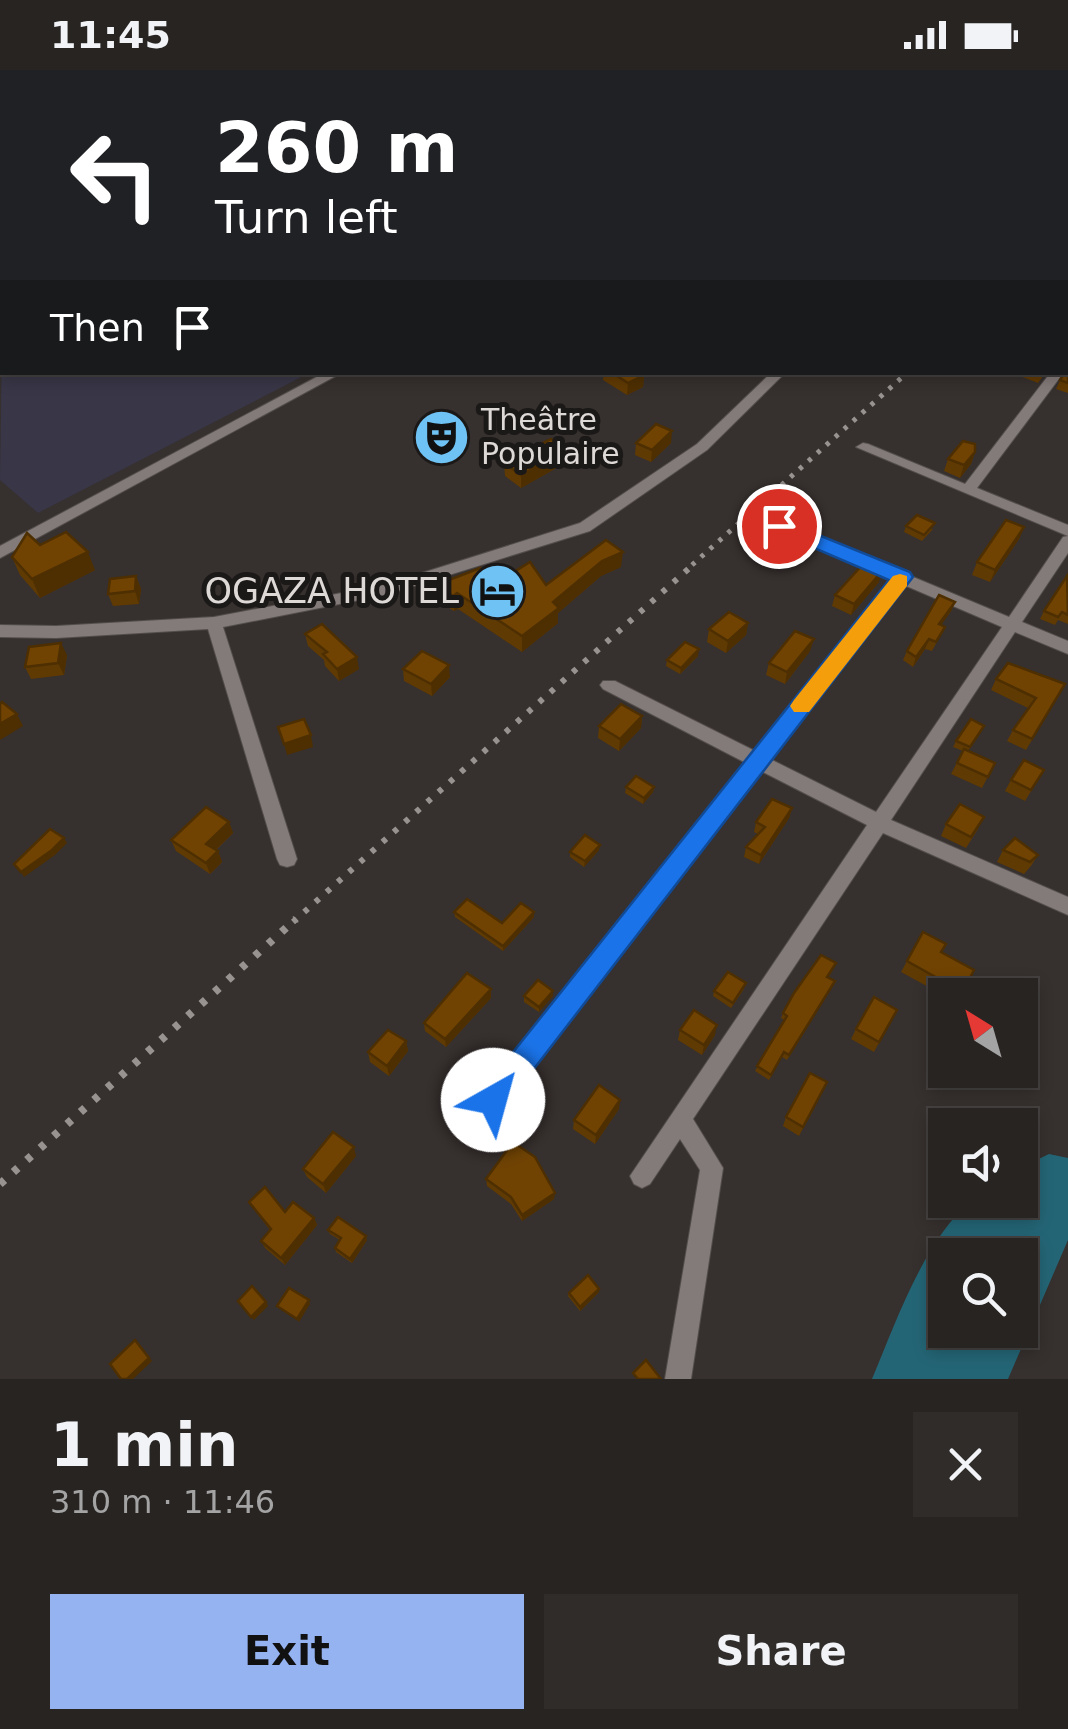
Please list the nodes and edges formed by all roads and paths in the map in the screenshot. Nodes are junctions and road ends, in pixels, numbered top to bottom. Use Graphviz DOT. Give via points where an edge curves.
graph roads {
  1 [pos="331,375"];
  2 [pos="777,375"];
  3 [pos="1056,375"];
  4 [pos="863,446"];
  5 [pos="968,490"];
  6 [pos="779,526"];
  7 [pos="1068,531"];
  8 [pos="1068,542"];
  9 [pos="0,553"];
  10 [pos="902,577"];
  11 [pos="214,624"];
  12 [pos="1013,624"];
  13 [pos="0,630"];
  14 [pos="1068,648"];
  15 [pos="609,685"];
  16 [pos="758,762"];
  17 [pos="879,823"];
  18 [pos="288,859"];
  19 [pos="1068,906"];
  20 [pos="493,1100"];
  21 [pos="680,1120"];
  22 [pos="642,1176"];
  23 [pos="678,1379"];
  1 -- 9 [label="street"];
  2 -- 11 [label="street" via="702,446 585,527 385,590"];
  3 -- 5 [label="street"];
  4 -- 5 [label="street"];
  5 -- 7 [label="street"];
  6 -- 10 [label="street"];
  8 -- 12 [label="street"];
  10 -- 12 [label="street"];
  10 -- 16 [label="street"];
  11 -- 13 [label="street"];
  11 -- 18 [label="street"];
  12 -- 14 [label="street"];
  12 -- 17 [label="street"];
  15 -- 16 [label="street"];
  16 -- 17 [label="street"];
  16 -- 20 [label="street"];
  17 -- 19 [label="street"];
  17 -- 21 [label="street"];
  21 -- 22 [label="street"];
  21 -- 23 [label="street" via="712,1168"];
}
